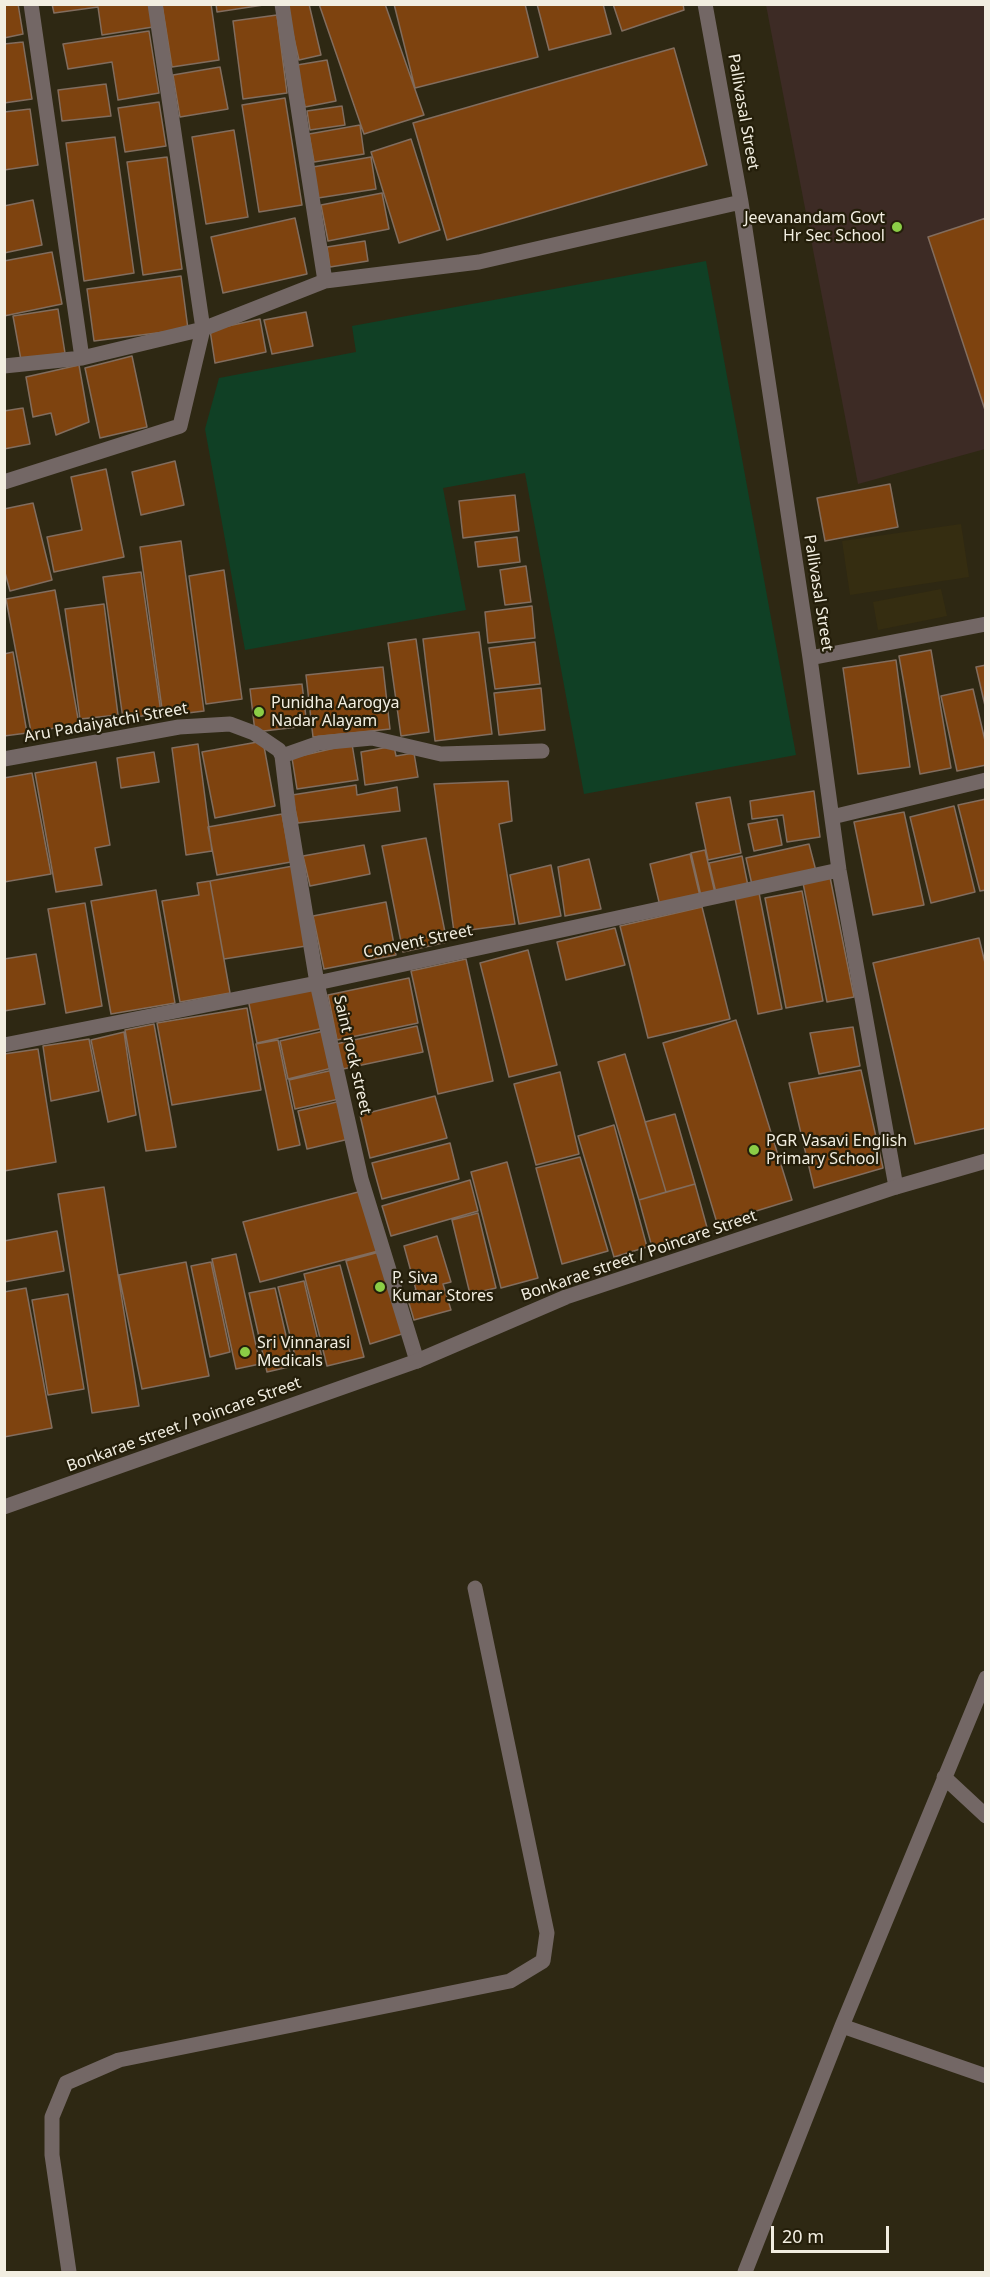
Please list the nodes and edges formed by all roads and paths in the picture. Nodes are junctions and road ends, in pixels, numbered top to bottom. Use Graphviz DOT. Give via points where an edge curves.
graph roads {
  1 [pos="31,4"];
  2 [pos="155,4"];
  3 [pos="282,4"];
  4 [pos="705,4"];
  5 [pos="741,202"];
  6 [pos="325,281"];
  7 [pos="203,329"];
  8 [pos="82,358"];
  9 [pos="4,366"];
  10 [pos="4,482"];
  11 [pos="986,624"];
  12 [pos="810,658"];
  13 [pos="542,751"];
  14 [pos="281,753"];
  15 [pos="4,759"];
  16 [pos="986,780"];
  17 [pos="832,817"];
  18 [pos="839,870"];
  19 [pos="317,982"];
  20 [pos="4,1045"];
  21 [pos="986,1161"];
  22 [pos="896,1187"];
  23 [pos="417,1361"];
  24 [pos="5,1503"];
  25 [pos="475,1588"];
  26 [pos="986,1678"];
  27 [pos="944,1777"];
  28 [pos="986,1816"];
  29 [pos="842,2026"];
  30 [pos="986,2076"];
  31 [pos="69,2272"];
  32 [pos="745,2272"];
  1 -- 8 [label="street"];
  2 -- 7 [label="street"];
  3 -- 6 [label="street"];
  4 -- 5 [label="street, Pallivasal Street"];
  5 -- 6 [label="street" via="479,262"];
  5 -- 12 [label="street, Pallivasal Street"];
  6 -- 7 [label="street"];
  7 -- 8 [label="street"];
  7 -- 10 [label="street" via="180,426"];
  8 -- 9 [label="street"];
  11 -- 12 [label="street"];
  12 -- 17 [label="street, Pallivasal Street"];
  13 -- 14 [label="street" via="441,754 372,738 320,742"];
  14 -- 15 [label="street, Aru Padaiyatchi Street" via="254,733 230,724 179,727"];
  14 -- 19 [label="street, Saint rock street"];
  16 -- 17 [label="street"];
  17 -- 18 [label="street, Pallivasal Street"];
  18 -- 19 [label="street, Convent Street"];
  18 -- 22 [label="street, Pallivasal Street"];
  19 -- 20 [label="street, Convent Street"];
  19 -- 23 [label="street, Saint rock street" via="361,1179"];
  21 -- 22 [label="street, Bonkarae street / Poincare Street"];
  22 -- 23 [label="street, Bonkarae street / Poincare Street" via="566,1297"];
  23 -- 24 [label="street, Bonkarae street / Poincare Street"];
  25 -- 31 [label="street" via="547,1933 543,1961 510,1981 119,2060 66,2083 52,2117 52,2155"];
  26 -- 27 [label="street"];
  27 -- 28 [label="street"];
  27 -- 29 [label="street"];
  29 -- 30 [label="street"];
  29 -- 32 [label="street"];
}
